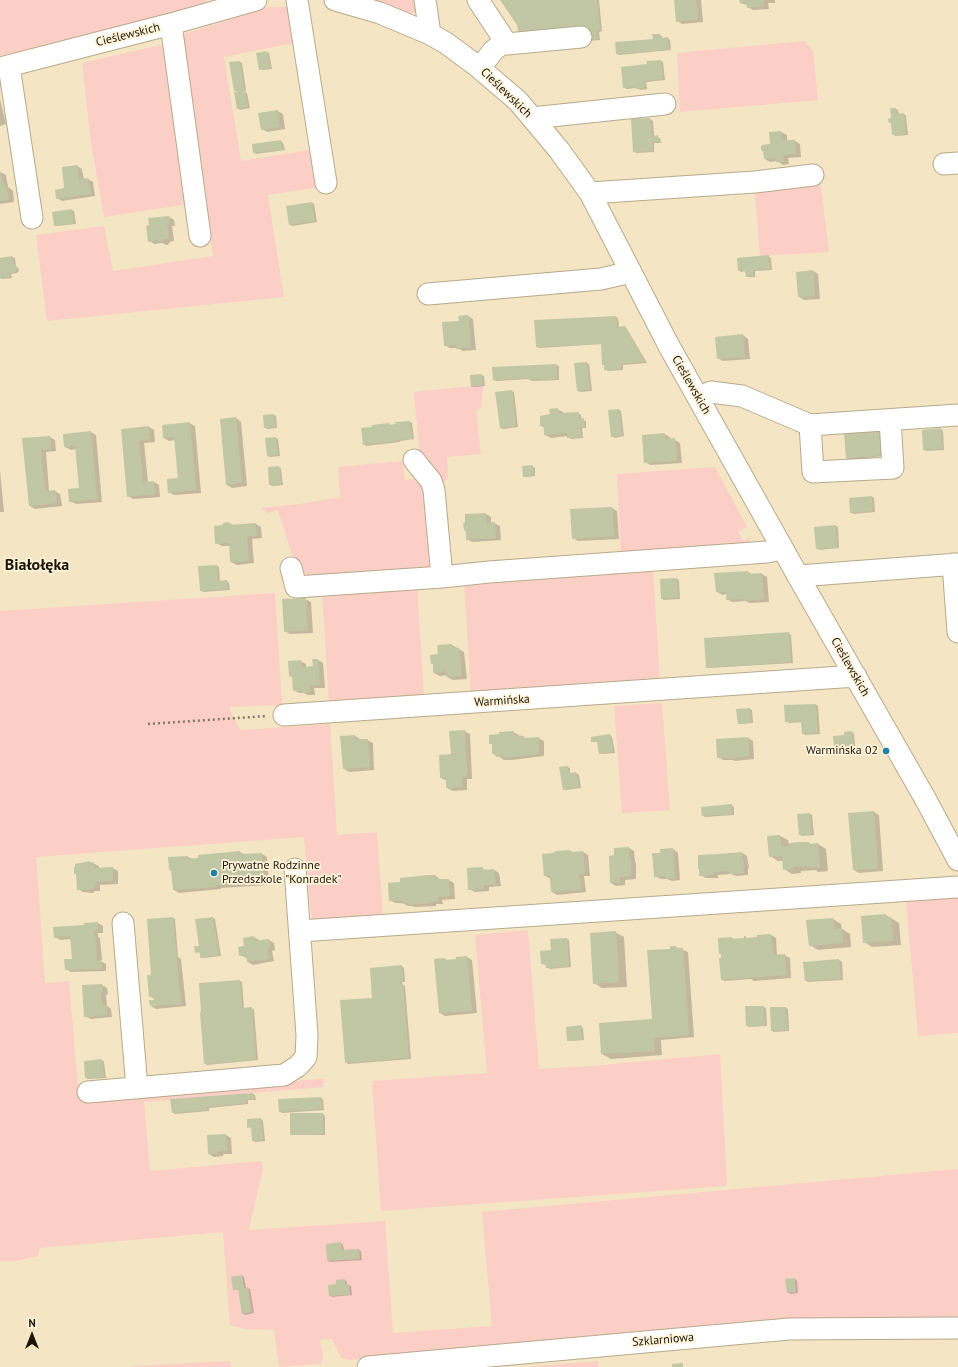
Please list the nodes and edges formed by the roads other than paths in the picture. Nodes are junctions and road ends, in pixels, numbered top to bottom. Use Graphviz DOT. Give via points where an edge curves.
graph roads {
  1 [pos="256,0"];
  2 [pos="297,0"];
  3 [pos="335,0"];
  4 [pos="425,0"];
  5 [pos="478,0"];
  6 [pos="171,24"];
  7 [pos="430,34"];
  8 [pos="581,37"];
  9 [pos="505,41"];
  10 [pos="4,67"];
  11 [pos="480,68"];
  12 [pos="665,104"];
  13 [pos="532,118"];
  14 [pos="812,175"];
  15 [pos="326,183"];
  16 [pos="590,193"];
  17 [pos="32,218"];
  18 [pos="200,236"];
  19 [pos="631,272"];
  20 [pos="428,294"];
  21 [pos="698,398"];
  22 [pos="958,415"];
  23 [pos="890,420"];
  24 [pos="810,425"];
  25 [pos="414,460"];
  26 [pos="782,548"];
  27 [pos="956,564"];
  28 [pos="291,568"];
  29 [pos="798,576"];
  30 [pos="442,577"];
  31 [pos="958,632"];
  32 [pos="856,676"];
  33 [pos="284,715"];
  34 [pos="958,860"];
  35 [pos="295,869"];
  36 [pos="958,887"];
  37 [pos="123,923"];
  38 [pos="300,931"];
  39 [pos="137,1088"];
  40 [pos="88,1092"];
  41 [pos="958,1328"];
  42 [pos="368,1367"];
  1 -- 6 [label="street, Cieślewskich"];
  2 -- 15 [label="street"];
  3 -- 7 [label="street, Cieślewskich" via="380,13"];
  4 -- 7 [label="street"];
  5 -- 9 [label="street"];
  6 -- 10 [label="street, Cieślewskich"];
  6 -- 18 [label="street"];
  7 -- 11 [label="street, Cieślewskich"];
  8 -- 9 [label="street" via="507,44"];
  9 -- 11 [label="street"];
  10 -- 17 [label="street"];
  11 -- 13 [label="street, Cieślewskich"];
  12 -- 13 [label="street"];
  13 -- 16 [label="street, Cieślewskich"];
  14 -- 16 [label="street" via="755,182"];
  16 -- 19 [label="street, Cieślewskich"];
  19 -- 20 [label="street" via="601,279"];
  19 -- 21 [label="street, Cieślewskich"];
  21 -- 24 [label="street" via="711,392 742,396"];
  21 -- 26 [label="street, Cieślewskich"];
  22 -- 23 [label="street"];
  23 -- 24 [label="street"];
  23 -- 24 [label="street" via="893,468 813,472"];
  25 -- 30 [label="street" via="431,481 434,490"];
  26 -- 29 [label="street, Cieślewskich"];
  26 -- 30 [label="street" via="767,552"];
  27 -- 29 [label="street"];
  27 -- 31 [label="street"];
  28 -- 30 [label="street" via="296,586"];
  29 -- 32 [label="street, Cieślewskich"];
  32 -- 33 [label="street, Warmińska"];
  32 -- 34 [label="street, Cieślewskich"];
  35 -- 38 [label="street"];
  36 -- 38 [label="street"];
  37 -- 39 [label="street"];
  38 -- 39 [label="street" via="307,1035 306,1056 298,1066 284,1075"];
  39 -- 40 [label="street"];
  41 -- 42 [label="street, Szklarniowa" via="789,1329"];
}
